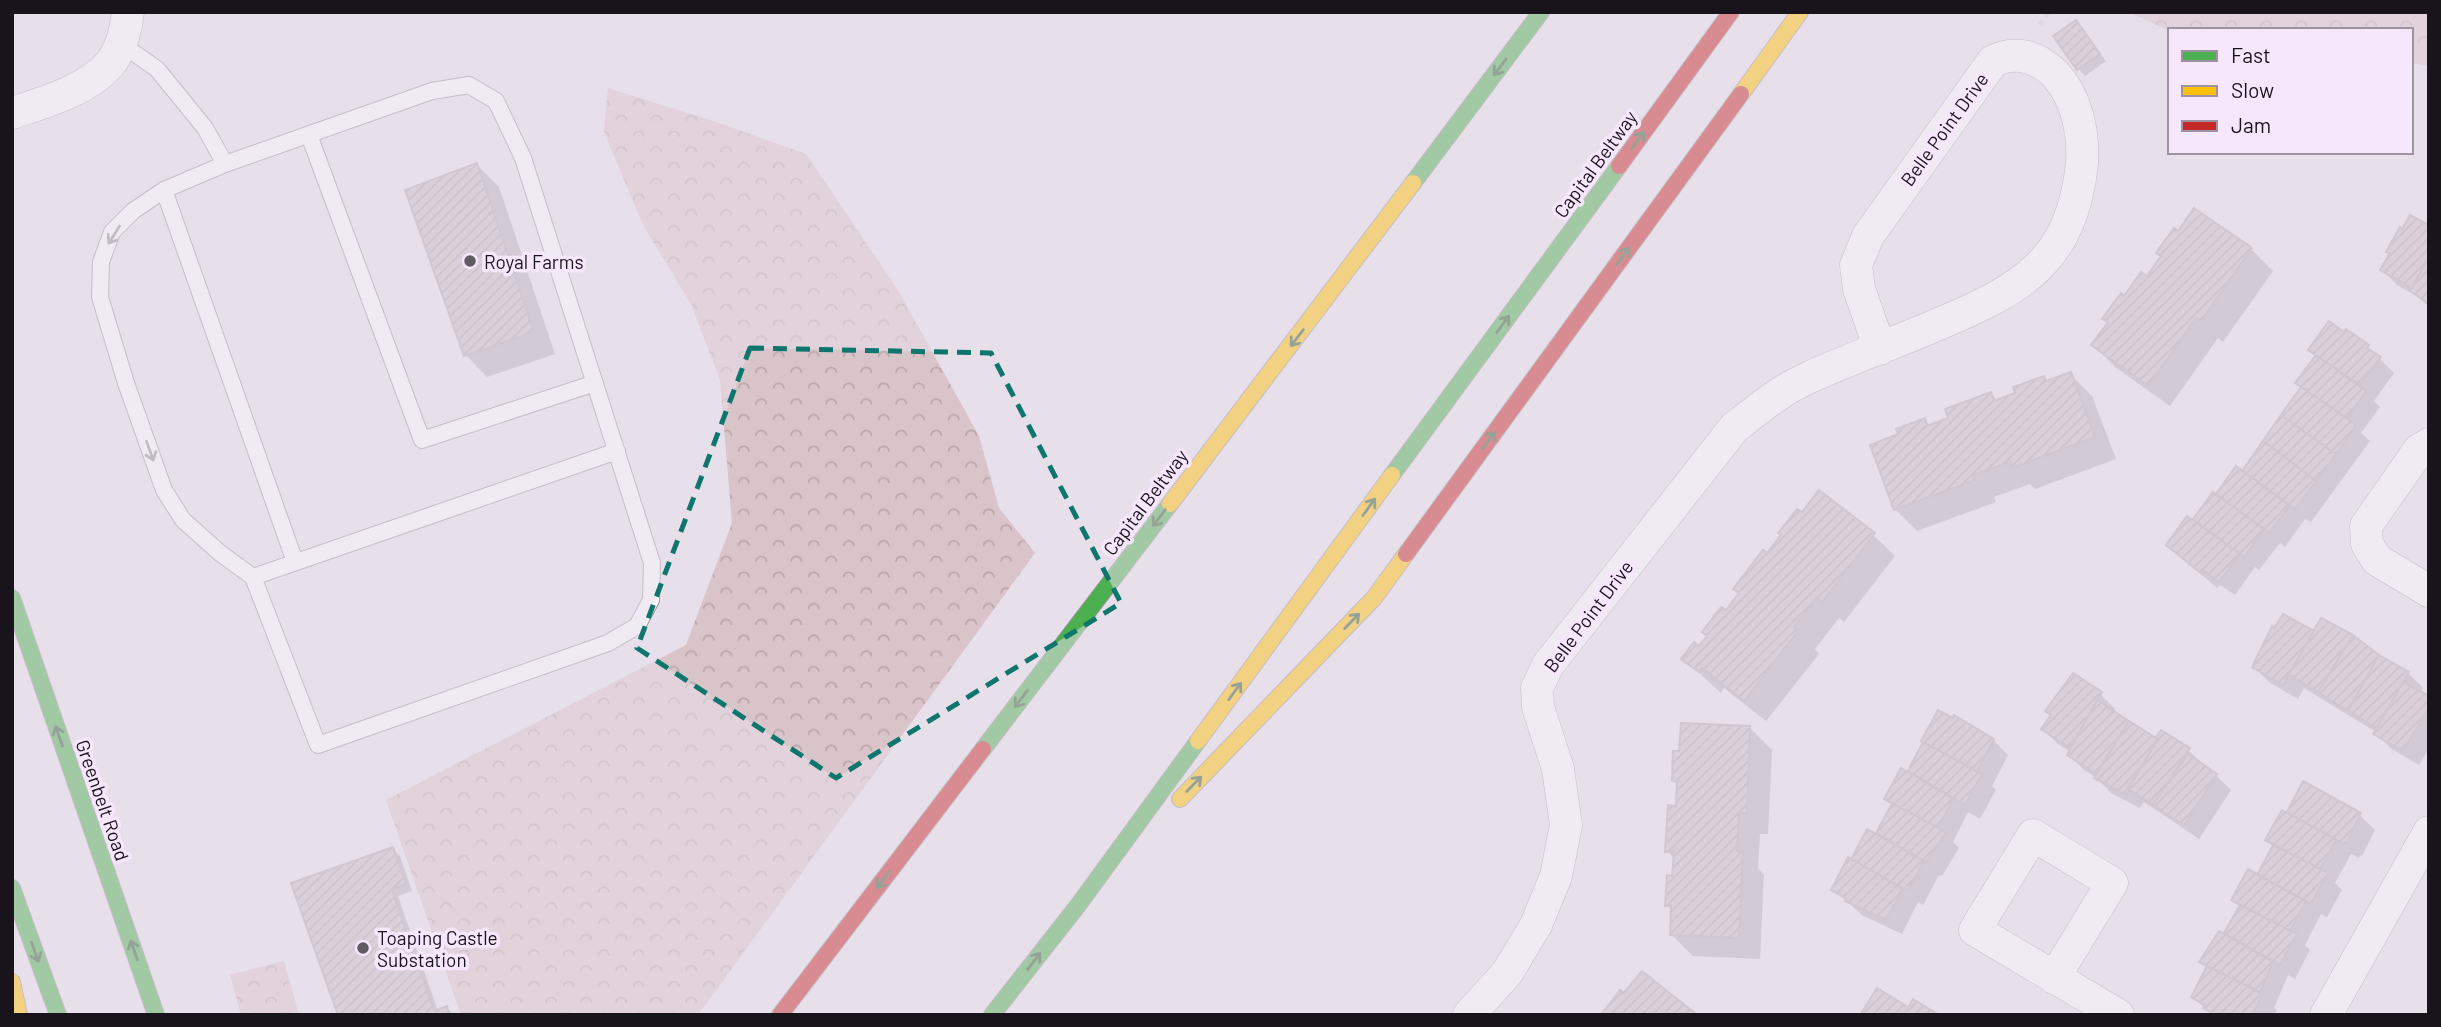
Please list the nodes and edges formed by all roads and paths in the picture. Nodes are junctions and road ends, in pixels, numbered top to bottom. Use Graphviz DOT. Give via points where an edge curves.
graph roads {
  1 [pos="128,12"];
  2 [pos="1541,12"];
  3 [pos="1731,12"];
  4 [pos="1800,12"];
  5 [pos="1504,35"];
  6 [pos="120,43"];
  7 [pos="12,113"];
  8 [pos="309,135"];
  9 [pos="225,164"];
  10 [pos="164,190"];
  11 [pos="1339,284"];
  12 [pos="1880,349"];
  13 [pos="595,383"];
  14 [pos="2429,444"];
  15 [pos="617,451"];
  16 [pos="295,562"];
  17 [pos="253,577"];
  18 [pos="2429,591"];
  19 [pos="12,598"];
  20 [pos="2429,832"];
  21 [pos="12,888"];
  22 [pos="1079,904"];
  23 [pos="2054,978"];
  24 [pos="12,982"];
  25 [pos="19,1015"];
  26 [pos="58,1015"];
  27 [pos="156,1015"];
  28 [pos="780,1015"];
  29 [pos="992,1015"];
  30 [pos="1469,1015"];
  31 [pos="2118,1015"];
  32 [pos="2326,1015"];
  1 -- 6 [label="street"];
  2 -- 11 [label="main road, Capital Beltway, one-way"];
  22 -- 3 [label="main road, Capital Beltway, one-way"];
  22 -- 4 [label="main road, one-way" via="1374,598"];
  5 -- 11 [label="main road"];
  6 -- 7 [label="street" via="111,63 92,79 60,97"];
  6 -- 9 [label="lane" via="157,69 205,128"];
  8 -- 9 [label="lane"];
  8 -- 13 [label="lane" via="432,91 469,85 496,101 523,158"];
  8 -- 13 [label="lane" via="422,440"];
  9 -- 10 [label="lane"];
  10 -- 16 [label="lane"];
  10 -- 17 [label="lane, one-way" via="112,232 101,262 100,297 164,490 183,520"];
  11 -- 28 [label="main road, Capital Beltway, one-way"];
  12 -- 12 [label="street, Belle Point Drive" via="2012,290 2056,245 2071,216 2083,148 2070,96 2045,63 2020,55 1993,61 1868,236 1857,265 1859,289"];
  12 -- 30 [label="street, Belle Point Drive" via="1806,379 1768,400 1734,428 1548,665 1537,688 1538,707 1558,769 1566,825 1556,876 1536,925 1507,973"];
  13 -- 15 [label="lane"];
  14 -- 18 [label="street" via="2419,450 2366,526 2367,544 2377,560"];
  15 -- 16 [label="lane"];
  15 -- 17 [label="lane" via="652,563 651,600 637,626 608,643 318,745"];
  16 -- 17 [label="lane"];
  27 -- 19 [label="main road, Greenbelt Road, one-way"];
  20 -- 32 [label="street"];
  21 -- 26 [label="main road, one-way"];
  29 -- 22 [label="main road, Capital Beltway, one-way"];
  23 -- 23 [label="street" via="1975,930 2034,835 2112,883"];
  23 -- 31 [label="street"];
  24 -- 25 [label="main road"];
}
